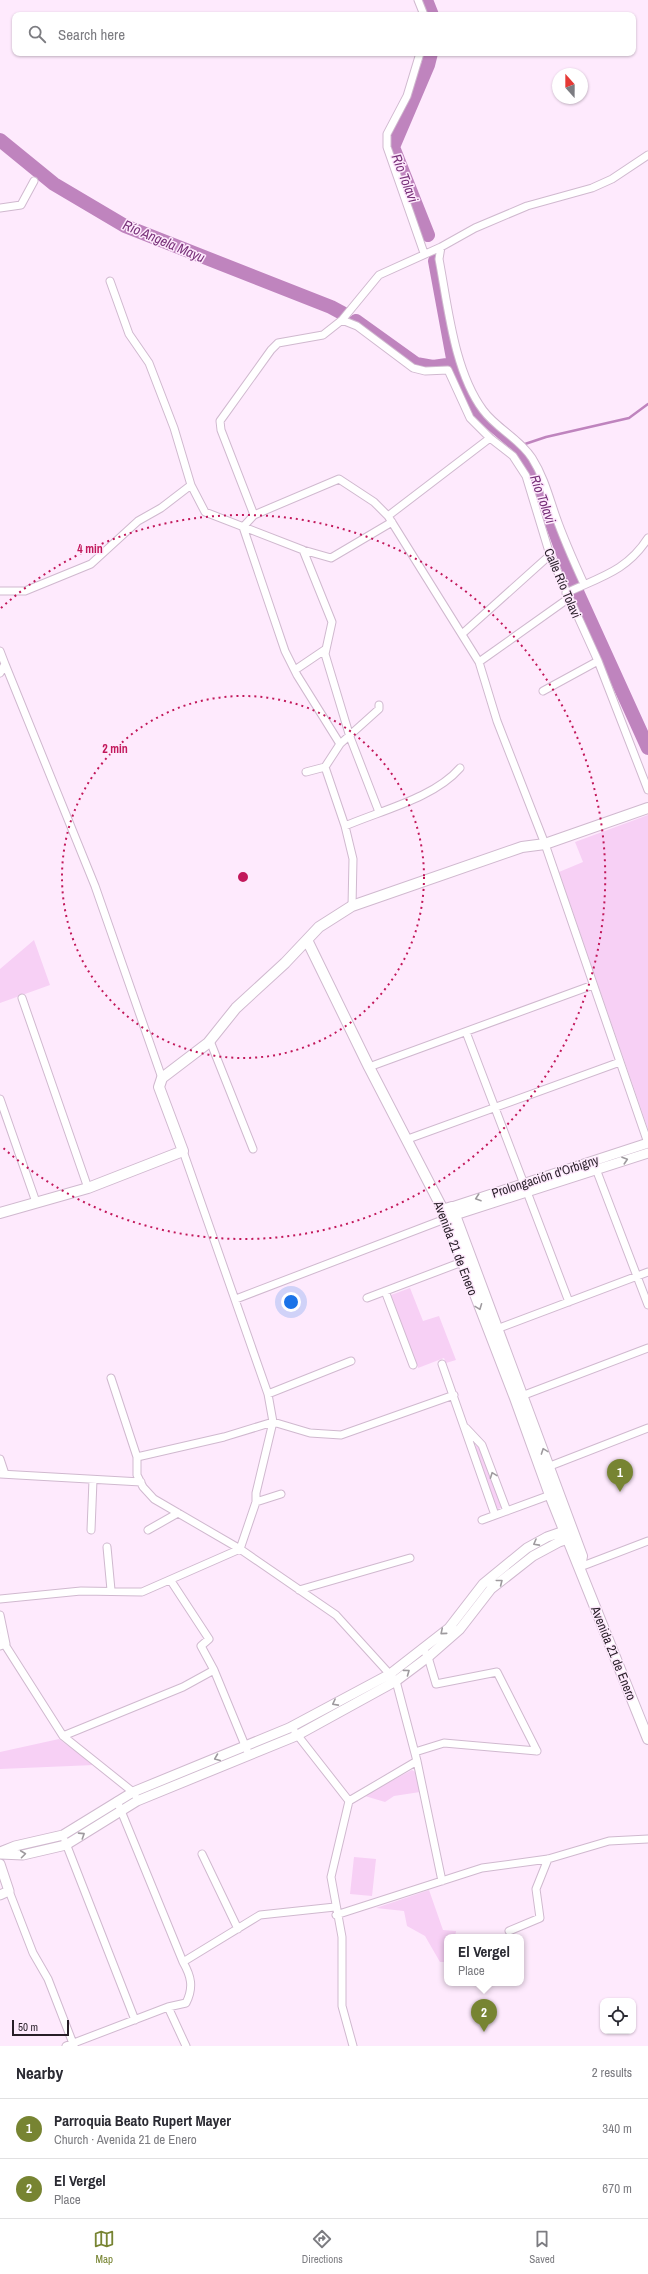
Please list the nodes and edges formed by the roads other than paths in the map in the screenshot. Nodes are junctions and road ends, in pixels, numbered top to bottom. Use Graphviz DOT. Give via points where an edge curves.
graph roads {
  1 [pos="418,0"];
  2 [pos="423,12"];
  3 [pos="419,56"];
  4 [pos="648,155"];
  5 [pos="34,181"];
  6 [pos="0,208"];
  7 [pos="441,247"];
  8 [pos="424,252"];
  9 [pos="110,281"];
  10 [pos="342,320"];
  11 [pos="490,438"];
  12 [pos="191,485"];
  13 [pos="254,515"];
  14 [pos="390,519"];
  15 [pos="243,527"];
  16 [pos="648,538"];
  17 [pos="303,550"];
  18 [pos="550,555"];
  19 [pos="583,585"];
  20 [pos="0,591"];
  21 [pos="567,594"];
  22 [pos="462,634"];
  23 [pos="326,649"];
  24 [pos="0,651"];
  25 [pos="598,661"];
  26 [pos="479,662"];
  27 [pos="6,664"];
  28 [pos="295,670"];
  29 [pos="0,673"];
  30 [pos="543,691"];
  31 [pos="379,705"];
  32 [pos="350,737"];
  33 [pos="340,744"];
  34 [pos="644,766"];
  35 [pos="325,767"];
  36 [pos="460,768"];
  37 [pos="306,772"];
  38 [pos="648,790"];
  39 [pos="648,808"];
  40 [pos="379,812"];
  41 [pos="345,826"];
  42 [pos="544,844"];
  43 [pos="352,906"];
  44 [pos="307,940"];
  45 [pos="593,985"];
  46 [pos="22,998"];
  47 [pos="466,1032"];
  48 [pos="210,1041"];
  49 [pos="620,1062"];
  50 [pos="369,1067"];
  51 [pos="162,1078"];
  52 [pos="0,1100"];
  53 [pos="494,1107"];
  54 [pos="408,1139"];
  55 [pos="648,1143"];
  56 [pos="253,1149"];
  57 [pos="183,1151"];
  58 [pos="648,1153"];
  59 [pos="596,1170"];
  60 [pos="525,1187"];
  61 [pos="88,1188"];
  62 [pos="36,1202"];
  63 [pos="454,1211"];
  64 [pos="0,1213"];
  65 [pos="444,1214"];
  66 [pos="462,1262"];
  67 [pos="648,1272"];
  68 [pos="637,1277"];
  69 [pos="385,1291"];
  70 [pos="367,1298"];
  71 [pos="236,1299"];
  72 [pos="569,1302"];
  73 [pos="648,1305"];
  74 [pos="493,1330"];
  75 [pos="648,1348"];
  76 [pos="351,1361"];
  77 [pos="442,1364"];
  78 [pos="413,1366"];
  79 [pos="111,1378"];
  80 [pos="268,1394"];
  81 [pos="454,1395"];
  82 [pos="519,1397"];
  83 [pos="273,1422"];
  84 [pos="466,1427"];
  85 [pos="648,1428"];
  86 [pos="137,1457"];
  87 [pos="0,1459"];
  88 [pos="545,1468"];
  89 [pos="3,1474"];
  90 [pos="93,1480"];
  91 [pos="141,1482"];
  92 [pos="281,1494"];
  93 [pos="554,1494"];
  94 [pos="256,1502"];
  95 [pos="507,1511"];
  96 [pos="178,1512"];
  97 [pos="495,1515"];
  98 [pos="482,1520"];
  99 [pos="91,1530"];
  100 [pos="148,1530"];
  101 [pos="569,1534"];
  102 [pos="648,1541"];
  103 [pos="107,1547"];
  104 [pos="240,1549"];
  105 [pos="410,1558"];
  106 [pos="580,1567"];
  107 [pos="171,1581"];
  108 [pos="111,1590"];
  109 [pos="299,1590"];
  110 [pos="0,1599"];
  111 [pos="0,1615"];
  112 [pos="0,1637"];
  113 [pos="3,1645"];
  114 [pos="425,1653"];
  115 [pos="214,1670"];
  116 [pos="392,1677"];
  117 [pos="293,1726"];
  118 [pos="647,1734"];
  119 [pos="63,1736"];
  120 [pos="296,1736"];
  121 [pos="247,1750"];
  122 [pos="415,1752"];
  123 [pos="418,1761"];
  124 [pos="133,1792"];
  125 [pos="117,1801"];
  126 [pos="137,1801"];
  127 [pos="349,1801"];
  128 [pos="121,1810"];
  129 [pos="63,1835"];
  130 [pos="648,1839"];
  131 [pos="66,1845"];
  132 [pos="0,1853"];
  133 [pos="202,1854"];
  134 [pos="548,1859"];
  135 [pos="0,1864"];
  136 [pos="442,1881"];
  137 [pos="9,1891"];
  138 [pos="0,1895"];
  139 [pos="334,1907"];
  140 [pos="336,1915"];
  141 [pos="238,1929"];
  142 [pos="509,1931"];
  143 [pos="183,1962"];
  144 [pos="168,2007"];
  145 [pos="135,2020"];
  146 [pos="74,2044"];
  147 [pos="66,2046"];
  148 [pos="186,2046"];
  149 [pos="353,2046"];
  1 -- 2 [label="street"];
  3 -- 8 [label="street" via="407,96 387,134 387,147"];
  4 -- 7 [label="street" via="612,179 592,188 527,206 475,228"];
  5 -- 6 [label="street" via="21,205"];
  7 -- 8 [label="street"];
  7 -- 19 [label="street, Calle Río Tolavi" via="440,259 455,347 472,391 483,410 518,441 532,459 548,492"];
  8 -- 10 [label="street" via="379,275"];
  9 -- 12 [label="street" via="129,334 149,363 174,428"];
  10 -- 11 [label="street, Calle Río Tolavi" via="357,326 413,368 425,371 448,370 470,418"];
  10 -- 13 [label="street" via="322,335 278,343 220,421 221,430"];
  11 -- 14 [label="street"];
  11 -- 18 [label="street, Calle Río Tolavi" via="513,456 526,476"];
  12 -- 15 [label="street" via="205,512"];
  12 -- 20 [label="street" via="161,508 138,521 91,564 26,592"];
  13 -- 14 [label="street" via="339,479 374,502"];
  13 -- 15 [label="street"];
  14 -- 17 [label="street" via="331,558"];
  14 -- 22 [label="street"];
  15 -- 17 [label="street"];
  15 -- 28 [label="street" via="267,602 285,651"];
  16 -- 19 [label="street" via="629,562 609,575"];
  17 -- 23 [label="street" via="332,622"];
  18 -- 21 [label="street, Calle Río Tolavi"];
  18 -- 22 [label="street"];
  19 -- 21 [label="street"];
  21 -- 25 [label="street, Calle Río Tolavi"];
  21 -- 26 [label="street"];
  22 -- 26 [label="street"];
  23 -- 28 [label="street"];
  23 -- 32 [label="street" via="325,654"];
  24 -- 27 [label="street"];
  25 -- 30 [label="street"];
  25 -- 34 [label="street, Calle Río Tolavi"];
  26 -- 42 [label="street" via="497,721"];
  27 -- 29 [label="street"];
  27 -- 51 [label="street" via="95,886"];
  28 -- 33 [label="street"];
  31 -- 32 [label="street" via="379,709"];
  32 -- 33 [label="street"];
  32 -- 40 [label="street"];
  33 -- 35 [label="street"];
  34 -- 38 [label="street, Calle Río Tolavi"];
  35 -- 37 [label="street"];
  35 -- 41 [label="street"];
  36 -- 40 [label="street" via="451,779 436,789"];
  39 -- 42 [label="main road"];
  40 -- 41 [label="street"];
  41 -- 43 [label="street" via="353,859"];
  42 -- 43 [label="main road" via="522,847"];
  42 -- 45 [label="street"];
  43 -- 44 [label="main road" via="319,927"];
  44 -- 48 [label="main road" via="236,1008"];
  44 -- 50 [label="main road, Avenida 21 de Enero"];
  45 -- 47 [label="street"];
  45 -- 49 [label="street"];
  46 -- 61 [label="street"];
  47 -- 50 [label="street"];
  47 -- 53 [label="street"];
  48 -- 51 [label="main road"];
  48 -- 56 [label="street"];
  49 -- 53 [label="street"];
  49 -- 55 [label="street"];
  50 -- 54 [label="main road, Avenida 21 de Enero"];
  51 -- 57 [label="main road" via="159,1087"];
  52 -- 62 [label="street"];
  53 -- 54 [label="street"];
  53 -- 60 [label="street"];
  54 -- 65 [label="main road, Avenida 21 de Enero"];
  55 -- 60 [label="street, Prolongación d'Orbigny"];
  57 -- 61 [label="main road"];
  57 -- 71 [label="street"];
  59 -- 58 [label="street, Prolongación d'Orbigny, one-way"];
  59 -- 60 [label="street, Prolongación d'Orbigny"];
  59 -- 68 [label="street"];
  60 -- 63 [label="street, Prolongación d'Orbigny"];
  60 -- 72 [label="street"];
  61 -- 62 [label="main road"];
  62 -- 64 [label="main road"];
  63 -- 65 [label="main road, Prolongación d'Orbigny"];
  63 -- 74 [label="main road, Avenida 21 de Enero"];
  65 -- 66 [label="main road, Avenida 21 de Enero"];
  65 -- 71 [label="street"];
  66 -- 69 [label="street"];
  66 -- 74 [label="main road, Avenida 21 de Enero, one-way"];
  67 -- 68 [label="street"];
  68 -- 72 [label="street"];
  68 -- 73 [label="street"];
  69 -- 70 [label="street"];
  69 -- 78 [label="street"];
  71 -- 80 [label="street"];
  72 -- 74 [label="street"];
  74 -- 82 [label="main road, Avenida 21 de Enero"];
  75 -- 82 [label="street"];
  76 -- 80 [label="street"];
  77 -- 81 [label="street"];
  79 -- 86 [label="street"];
  80 -- 83 [label="street"];
  81 -- 83 [label="street" via="341,1435 310,1433"];
  81 -- 84 [label="street"];
  82 -- 88 [label="main road, Avenida 21 de Enero"];
  83 -- 86 [label="street" via="224,1437"];
  83 -- 94 [label="street"];
  95 -- 84 [label="street, one-way" via="482,1445"];
  84 -- 97 [label="street" via="468,1440"];
  85 -- 88 [label="street"];
  86 -- 91 [label="street"];
  87 -- 89 [label="street"];
  88 -- 93 [label="main road, Avenida 21 de Enero"];
  89 -- 90 [label="street"];
  90 -- 91 [label="street"];
  90 -- 99 [label="street"];
  91 -- 96 [label="street" via="142,1487 154,1499"];
  92 -- 94 [label="street"];
  93 -- 95 [label="street"];
  93 -- 101 [label="main road, Avenida 21 de Enero"];
  94 -- 104 [label="street"];
  95 -- 97 [label="street"];
  96 -- 100 [label="street"];
  96 -- 104 [label="street"];
  97 -- 98 [label="street"];
  101 -- 106 [label="main road, Avenida 21 de Enero"];
  101 -- 114 [label="street" via="527,1548 483,1584 449,1628"];
  102 -- 106 [label="street"];
  103 -- 108 [label="street"];
  104 -- 107 [label="street"];
  104 -- 109 [label="street"];
  105 -- 109 [label="street"];
  106 -- 118 [label="main road, Avenida 21 de Enero"];
  107 -- 108 [label="street" via="142,1592"];
  107 -- 115 [label="street" via="209,1639 201,1646"];
  108 -- 110 [label="street"];
  109 -- 116 [label="street" via="336,1615"];
  111 -- 113 [label="street"];
  112 -- 113 [label="street"];
  113 -- 119 [label="street"];
  114 -- 116 [label="street"];
  114 -- 122 [label="street" via="436,1684 498,1672 536,1751 444,1743"];
  115 -- 119 [label="street" via="183,1687"];
  115 -- 121 [label="street"];
  116 -- 117 [label="street, one-way"];
  116 -- 120 [label="street"];
  116 -- 122 [label="street"];
  117 -- 120 [label="street"];
  117 -- 121 [label="street"];
  119 -- 124 [label="street"];
  120 -- 121 [label="street"];
  120 -- 127 [label="street"];
  121 -- 124 [label="street, one-way"];
  121 -- 126 [label="street"];
  122 -- 123 [label="street"];
  123 -- 127 [label="street"];
  123 -- 136 [label="street"];
  124 -- 125 [label="street"];
  124 -- 126 [label="street"];
  125 -- 128 [label="street"];
  125 -- 129 [label="street"];
  126 -- 128 [label="street"];
  127 -- 139 [label="street" via="331,1877"];
  131 -- 128 [label="street, one-way"];
  128 -- 143 [label="street"];
  129 -- 131 [label="street"];
  129 -- 132 [label="street" via="15,1846"];
  130 -- 134 [label="street" via="609,1841"];
  132 -- 131 [label="street, one-way" via="23,1855"];
  131 -- 145 [label="street"];
  133 -- 141 [label="street"];
  134 -- 136 [label="street" via="482,1868"];
  134 -- 142 [label="street" via="536,1889 540,1918"];
  135 -- 137 [label="street"];
  136 -- 140 [label="street"];
  137 -- 138 [label="street"];
  137 -- 146 [label="street" via="33,1953 48,1979"];
  139 -- 140 [label="street"];
  139 -- 141 [label="street" via="260,1915"];
  140 -- 149 [label="street" via="342,1937 342,2006"];
  141 -- 143 [label="street"];
  143 -- 144 [label="street" via="190,1975 192,1992 186,2003"];
  144 -- 145 [label="street"];
  144 -- 148 [label="street"];
  145 -- 146 [label="street"];
  146 -- 147 [label="street"];
}
